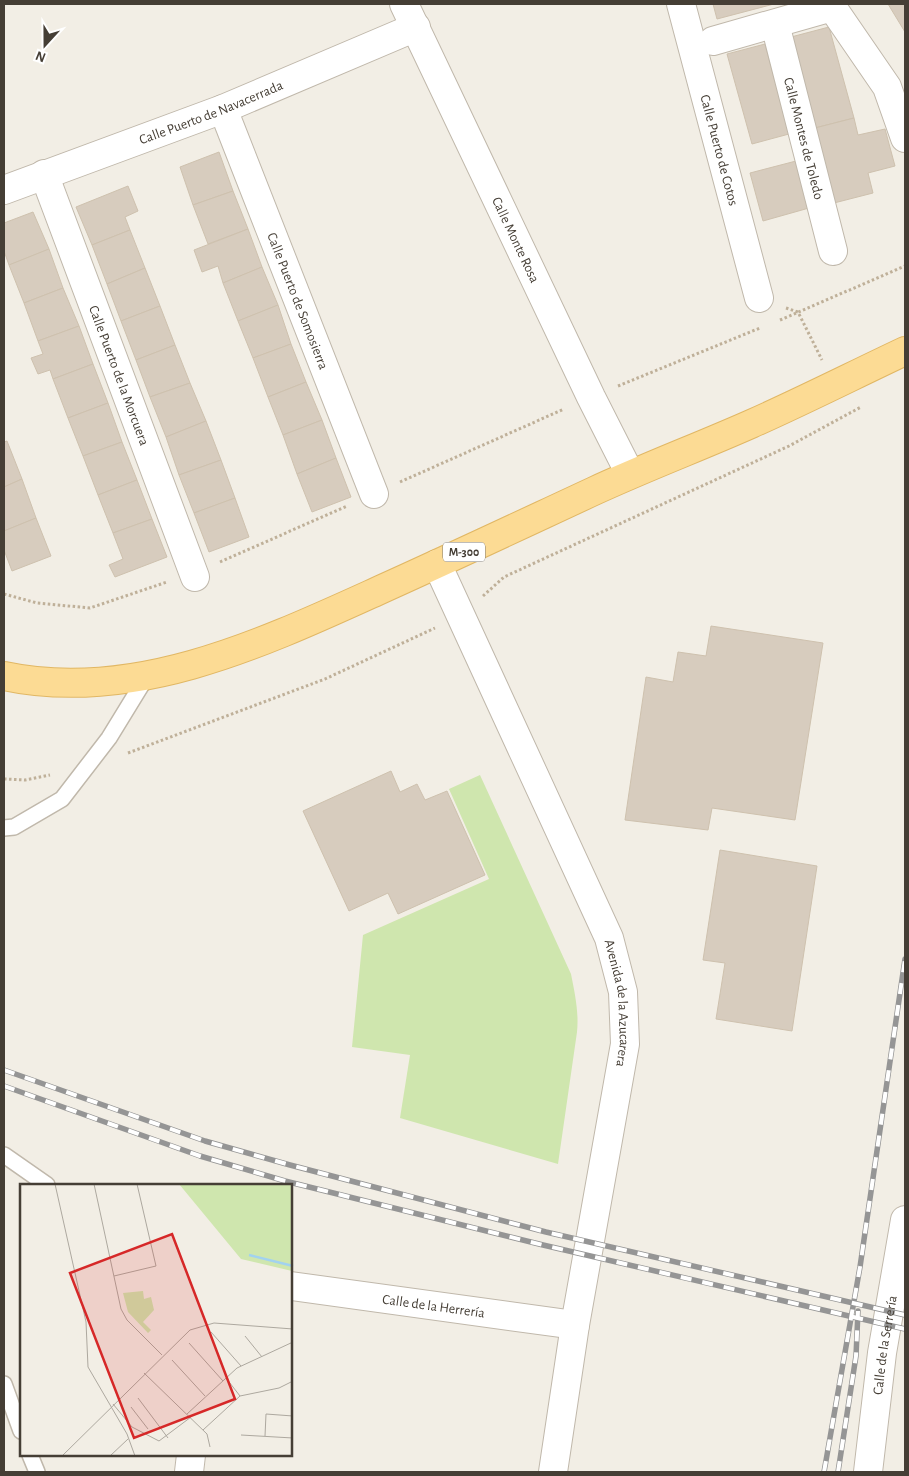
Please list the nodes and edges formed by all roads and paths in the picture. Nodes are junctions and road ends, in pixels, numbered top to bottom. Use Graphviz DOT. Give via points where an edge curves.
graph roads {
  1 [pos="681,4"];
  2 [pos="831,6"];
  3 [pos="410,16"];
  4 [pos="775,24"];
  5 [pos="714,41"];
  6 [pos="223,109"];
  7 [pos="905,138"];
  8 [pos="44,174"];
  9 [pos="6,183"];
  10 [pos="833,251"];
  11 [pos="905,266"];
  12 [pos="759,298"];
  13 [pos="798,312"];
  14 [pos="771,324"];
  15 [pos="762,327"];
  16 [pos="905,351"];
  17 [pos="834,384"];
  18 [pos="591,397"];
  19 [pos="849,414"];
  20 [pos="630,474"];
  21 [pos="374,494"];
  22 [pos="437,564"];
  23 [pos="194,575"];
  24 [pos="4,594"];
  25 [pos="4,676"];
  26 [pos="147,676"];
  27 [pos="4,828"];
  28 [pos="4,1155"];
  29 [pos="46,1184"];
  30 [pos="905,1220"];
  31 [pos="292,1286"];
  32 [pos="575,1325"];
  33 [pos="4,1384"];
  34 [pos="20,1428"];
  35 [pos="30,1456"];
  36 [pos="191,1456"];
  37 [pos="37,1472"];
  38 [pos="189,1472"];
  39 [pos="553,1472"];
  40 [pos="868,1472"];
  1 -- 12 [label="street, Calle Puerto de Cotos"];
  2 -- 4 [label="street"];
  2 -- 7 [label="street" via="887,87"];
  3 -- 6 [label="street, Calle Puerto de Navacerrada"];
  3 -- 18 [label="street, Calle Monte Rosa"];
  4 -- 5 [label="street"];
  4 -- 10 [label="street, Calle Montes de Toledo"];
  6 -- 8 [label="street, Calle Puerto de Navacerrada"];
  6 -- 21 [label="street, Calle Puerto de Somosierra"];
  8 -- 9 [label="street, Calle Puerto de Navacerrada"];
  8 -- 23 [label="street, Calle Puerto de la Morcuera"];
  11 -- 13 [label="path"];
  12 -- 13 [label="path"];
  13 -- 14 [label="path"];
  13 -- 17 [label="path"];
  15 -- 18 [label="path"];
  16 -- 17 [label="main road, M-300"];
  17 -- 19 [label="path"];
  17 -- 20 [label="main road, M-300" via="751,424"];
  18 -- 20 [label="street, Calle Monte Rosa"];
  18 -- 21 [label="path"];
  20 -- 22 [label="main road, M-300"];
  21 -- 23 [label="path"];
  22 -- 26 [label="main road, M-300" via="232,653"];
  22 -- 32 [label="street, Avenida de la Azucarera" via="608,938 623,992 625,1044"];
  23 -- 24 [label="path" via="90,608 37,603"];
  25 -- 26 [label="main road, M-300" via="28,681 76,683"];
  26 -- 27 [label="lane" via="109,738 62,799 14,827"];
  28 -- 29 [label="lane"];
  30 -- 40 [label="street, Calle de la Serrería" via="882,1352"];
  31 -- 32 [label="street, Calle de la Herrería"];
  32 -- 39 [label="street, Avenida de la Azucarera"];
  33 -- 34 [label="lane"];
  35 -- 37 [label="lane"];
  36 -- 38 [label="street"];
}
